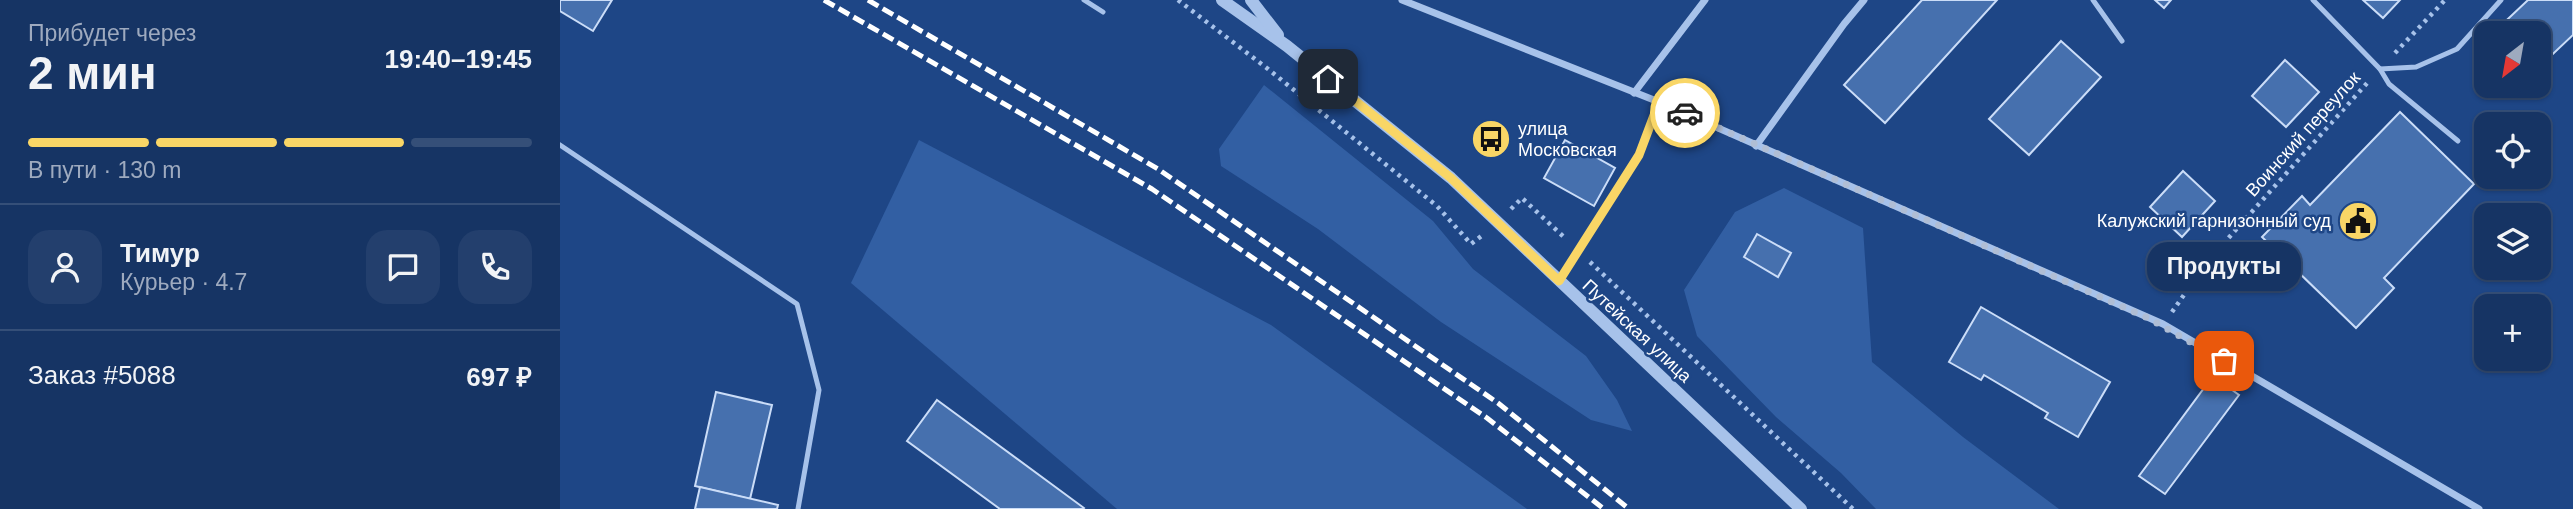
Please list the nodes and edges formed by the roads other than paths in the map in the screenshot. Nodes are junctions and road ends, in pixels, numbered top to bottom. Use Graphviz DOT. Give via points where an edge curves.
graph roads {
  1 [pos="1084,0"];
  2 [pos="1222,0"];
  3 [pos="1402,0"];
  4 [pos="1705,0"];
  5 [pos="1864,0"];
  6 [pos="2093,0"];
  7 [pos="2313,0"];
  8 [pos="2501,0"];
  9 [pos="1255,2"];
  10 [pos="1103,12"];
  11 [pos="2122,41"];
  12 [pos="1287,46"];
  13 [pos="2380,69"];
  14 [pos="1634,93"];
  15 [pos="1659,102"];
  16 [pos="2458,141"];
  17 [pos="560,145"];
  18 [pos="1756,146"];
  19 [pos="1559,281"];
  20 [pos="798,509"];
  21 [pos="1801,509"];
  22 [pos="2479,509"];
  1 -- 10 [label="lane"];
  2 -- 12 [label="street, Путейская улица"];
  3 -- 14 [label="street"];
  4 -- 14 [label="street"];
  5 -- 18 [label="street"];
  6 -- 11 [label="lane"];
  7 -- 13 [label="lane"];
  8 -- 13 [label="lane" via="2457,49 2416,67"];
  9 -- 12 [label="street, Путейская улица"];
  12 -- 19 [label="street, Путейская улица" via="1451,178"];
  13 -- 16 [label="lane" via="2389,84"];
  14 -- 15 [label="street"];
  15 -- 18 [label="street"];
  15 -- 19 [label="lane" via="1639,155"];
  17 -- 20 [label="lane" via="797,304 819,390"];
  18 -- 22 [label="street" via="2163,324"];
  19 -- 21 [label="street, Путейская улица"];
}
